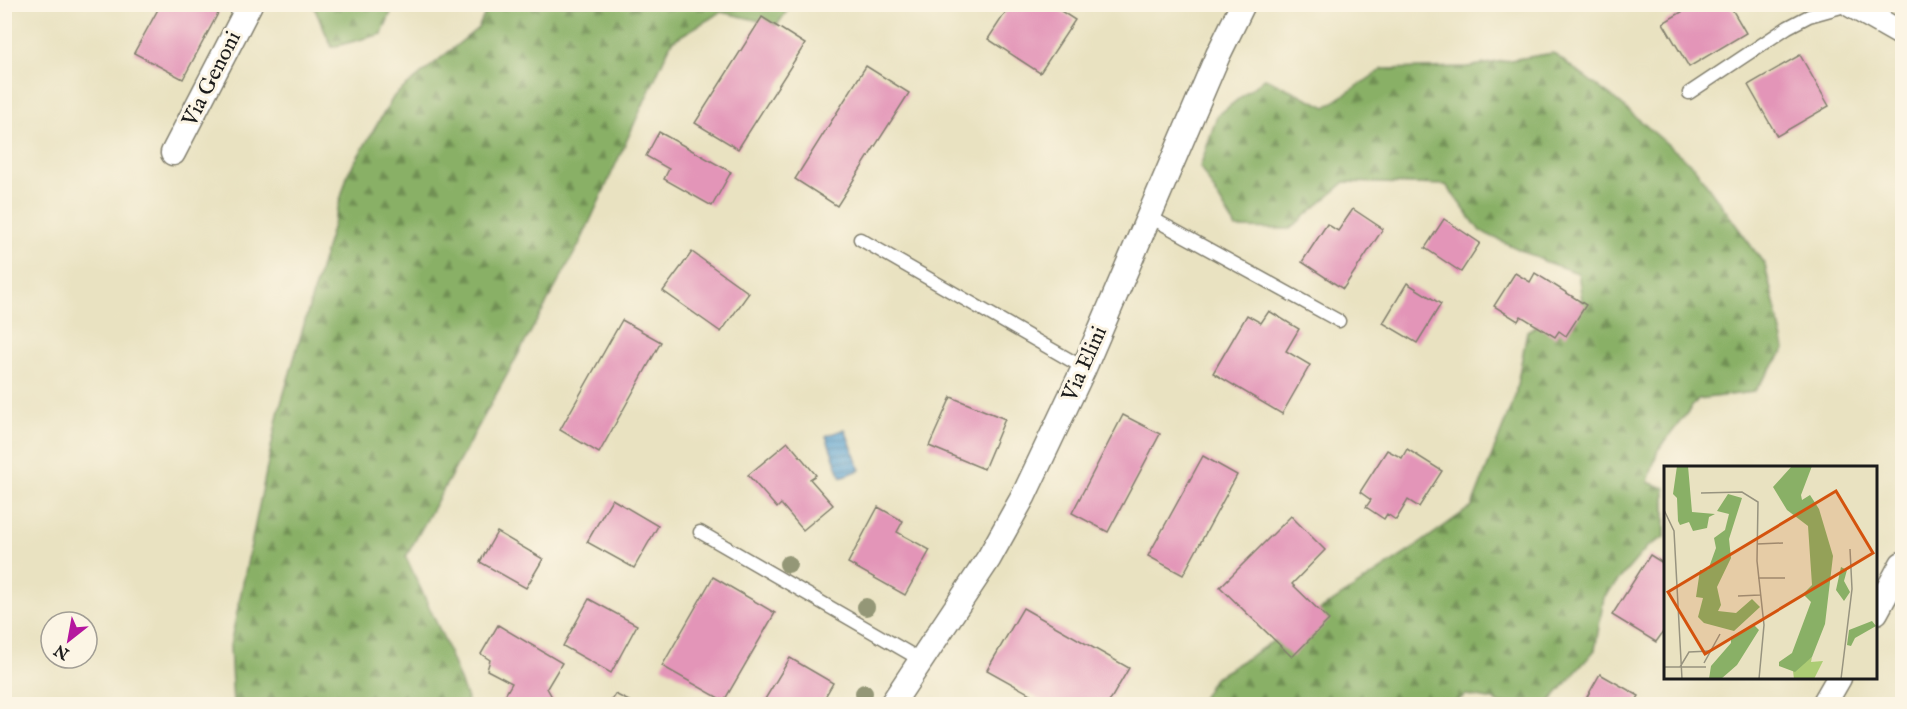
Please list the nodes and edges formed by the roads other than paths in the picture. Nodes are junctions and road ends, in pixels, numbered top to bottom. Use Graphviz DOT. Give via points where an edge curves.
graph roads {
  1 [pos="250,4"];
  2 [pos="1243,4"];
  3 [pos="1852,5"];
  4 [pos="1902,34"];
  5 [pos="1689,93"];
  6 [pos="173,153"];
  7 [pos="1150,217"];
  8 [pos="860,239"];
  9 [pos="1339,321"];
  10 [pos="1084,368"];
  11 [pos="700,532"];
  12 [pos="1902,564"];
  13 [pos="1877,608"];
  14 [pos="921,660"];
  15 [pos="1838,679"];
  16 [pos="892,705"];
  17 [pos="1824,705"];
  1 -- 6 [label="street, Via Genoni"];
  2 -- 7 [label="street, Via Elini"];
  3 -- 4 [label="street"];
  3 -- 5 [label="lane" via="1819,13 1788,27"];
  7 -- 9 [label="lane"];
  7 -- 10 [label="street, Via Elini"];
  8 -- 10 [label="lane"];
  10 -- 14 [label="street, Via Elini" via="1006,529"];
  11 -- 14 [label="lane"];
  12 -- 13 [label="street"];
  14 -- 16 [label="street, Via Elini"];
  15 -- 17 [label="street"];
}
